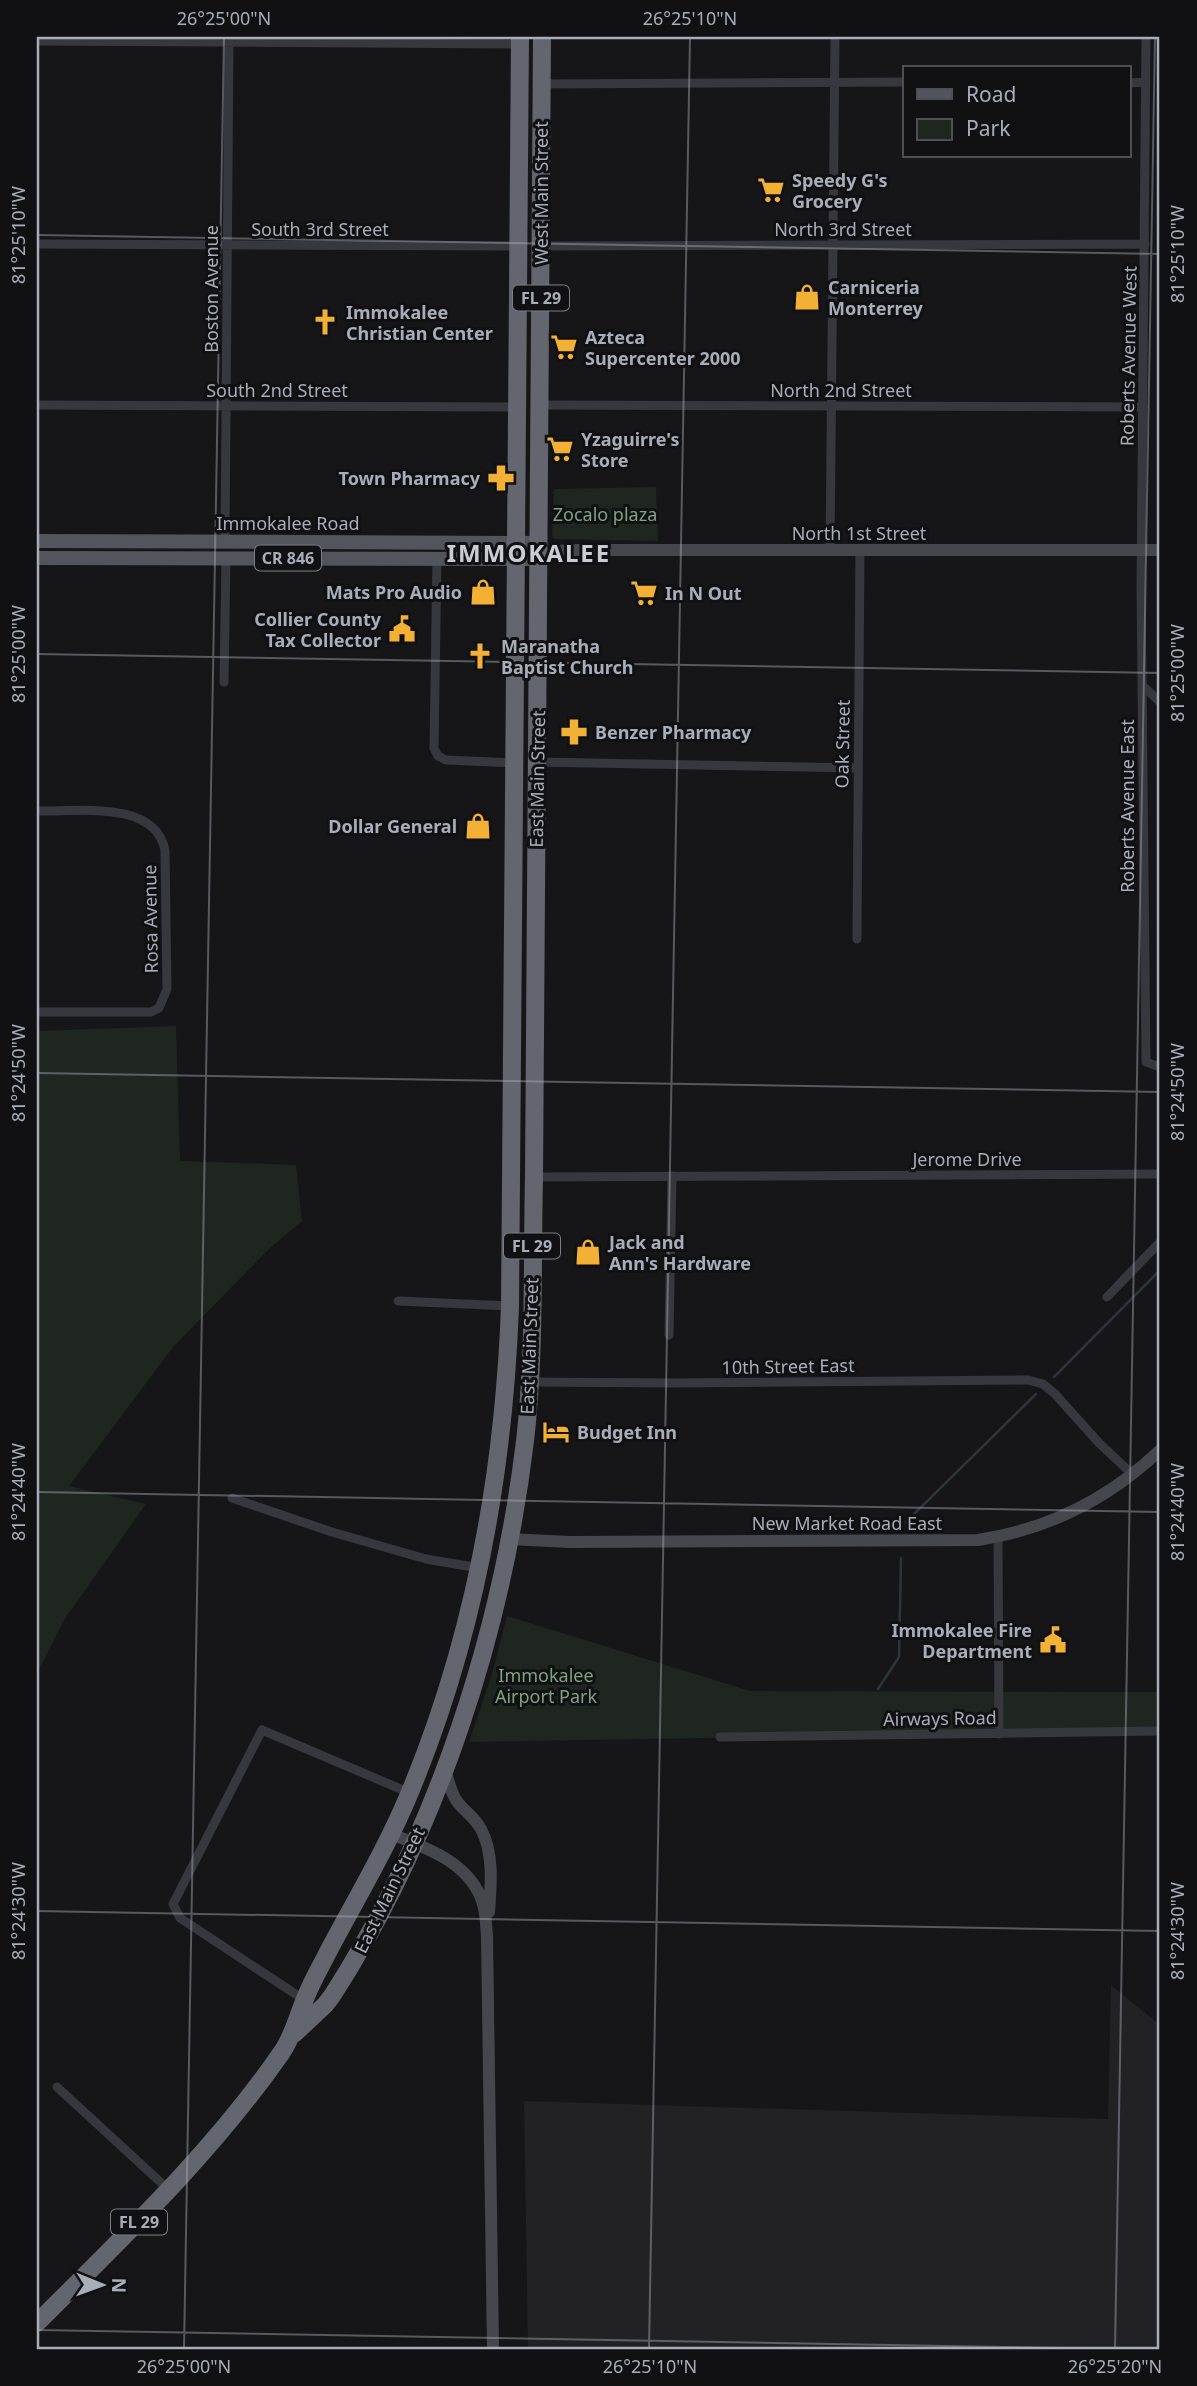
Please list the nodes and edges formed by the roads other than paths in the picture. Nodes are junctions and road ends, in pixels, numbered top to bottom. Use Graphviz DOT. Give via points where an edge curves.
graph roads {
  1 [pos="542,37"];
  2 [pos="835,37"];
  3 [pos="1146,37"];
  4 [pos="229,39"];
  5 [pos="520,40"];
  6 [pos="37,41"];
  7 [pos="835,82"];
  8 [pos="903,82"];
  9 [pos="1146,82"];
  10 [pos="1130,83"];
  11 [pos="542,84"];
  12 [pos="541,148"];
  13 [pos="37,244"];
  14 [pos="1144,244"];
  15 [pos="227,245"];
  16 [pos="833,245"];
  17 [pos="519,246"];
  18 [pos="541,246"];
  19 [pos="37,405"];
  20 [pos="226,405"];
  21 [pos="540,405"];
  22 [pos="518,407"];
  23 [pos="831,407"];
  24 [pos="1143,407"];
  25 [pos="37,541"];
  26 [pos="225,542"];
  27 [pos="373,542"];
  28 [pos="830,549"];
  29 [pos="860,550"];
  30 [pos="1142,550"];
  31 [pos="1160,550"];
  32 [pos="517,551"];
  33 [pos="540,551"];
  34 [pos="37,558"];
  35 [pos="226,558"];
  36 [pos="372,558"];
  37 [pos="437,558"];
  38 [pos="224,682"];
  39 [pos="1142,685"];
  40 [pos="1160,702"];
  41 [pos="537,762"];
  42 [pos="516,763"];
  43 [pos="857,768"];
  44 [pos="37,811"];
  45 [pos="857,939"];
  46 [pos="37,1012"];
  47 [pos="1160,1067"];
  48 [pos="1160,1174"];
  49 [pos="512,1176"];
  50 [pos="672,1176"];
  51 [pos="534,1177"];
  52 [pos="1160,1241"];
  53 [pos="1107,1297"];
  54 [pos="398,1301"];
  55 [pos="510,1306"];
  56 [pos="669,1335"];
  57 [pos="530,1382"];
  58 [pos="1160,1450"];
  59 [pos="1132,1474"];
  60 [pos="232,1498"];
  61 [pos="486,1535"];
  62 [pos="998,1537"];
  63 [pos="509,1539"];
  64 [pos="479,1568"];
  65 [pos="1160,1731"];
  66 [pos="999,1734"];
  67 [pos="720,1737"];
  68 [pos="444,1767"];
  69 [pos="410,1793"];
  70 [pos="391,1834"];
  71 [pos="415,1843"];
  72 [pos="487,1936"];
  73 [pos="304,2001"];
  74 [pos="320,2010"];
  75 [pos="292,2036"];
  76 [pos="57,2087"];
  77 [pos="169,2190"];
  78 [pos="37,2323"];
  79 [pos="493,2349"];
  1 -- 11 [label="highway, West Main Street / FL 29"];
  2 -- 7 [label="street"];
  3 -- 9 [label="street, Roberts Avenue West"];
  4 -- 5 [label="street"];
  4 -- 6 [label="street"];
  4 -- 15 [label="street, Boston Avenue"];
  5 -- 12 [label="main road" via="533,57"];
  5 -- 17 [label="highway, West Main Street / FL 29"];
  7 -- 8 [label="street"];
  7 -- 11 [label="street"];
  7 -- 16 [label="street"];
  9 -- 10 [label="street"];
  9 -- 14 [label="street, Roberts Avenue West"];
  11 -- 12 [label="highway, West Main Street / FL 29"];
  12 -- 18 [label="highway, West Main Street / FL 29"];
  13 -- 15 [label="street, South 3rd Street"];
  14 -- 16 [label="street, North 3rd Street"];
  14 -- 24 [label="street, Roberts Avenue West"];
  15 -- 17 [label="street, South 3rd Street"];
  15 -- 20 [label="street, Boston Avenue"];
  16 -- 18 [label="street, North 3rd Street"];
  16 -- 23 [label="street"];
  17 -- 18 [label="highway"];
  17 -- 22 [label="highway, West Main Street / FL 29"];
  18 -- 21 [label="highway, West Main Street / FL 29"];
  19 -- 20 [label="street, South 2nd Street"];
  20 -- 22 [label="street, South 2nd Street"];
  20 -- 26 [label="street, Boston Avenue"];
  21 -- 23 [label="street, North 2nd Street"];
  21 -- 33 [label="highway, West Main Street / FL 29"];
  22 -- 32 [label="highway, West Main Street / FL 29"];
  23 -- 24 [label="street, North 2nd Street"];
  23 -- 28 [label="street"];
  24 -- 30 [label="street, Roberts Avenue West"];
  25 -- 26 [label="main road, Immokalee Road / CR 846"];
  26 -- 27 [label="main road, Immokalee Road / CR 846"];
  26 -- 35 [label="main road"];
  27 -- 32 [label="main road, Immokalee Road / CR 846"];
  27 -- 36 [label="main road"];
  28 -- 29 [label="main road, North 1st Street"];
  28 -- 33 [label="main road, North 1st Street"];
  29 -- 30 [label="main road, North 1st Street"];
  29 -- 43 [label="street, Oak Street"];
  30 -- 31 [label="main road, North 1st Street"];
  30 -- 39 [label="street, Roberts Avenue East"];
  32 -- 33 [label="main road, Immokalee Road / CR 846"];
  32 -- 37 [label="main road, Immokalee Road / CR 846"];
  32 -- 42 [label="highway, East Main Street / FL 29"];
  33 -- 41 [label="highway, East Main Street / FL 29"];
  34 -- 35 [label="main road, Immokalee Road / CR 846"];
  35 -- 36 [label="main road, Immokalee Road / CR 846"];
  35 -- 38 [label="street"];
  36 -- 37 [label="main road, Immokalee Road / CR 846"];
  37 -- 42 [label="street" via="434,748 446,760"];
  39 -- 40 [label="street"];
  39 -- 47 [label="street, Roberts Avenue East" via="1146,1062"];
  41 -- 42 [label="highway"];
  41 -- 43 [label="street"];
  41 -- 51 [label="highway, East Main Street / FL 29"];
  42 -- 49 [label="highway, East Main Street / FL 29"];
  43 -- 45 [label="street, Oak Street"];
  44 -- 46 [label="street, Rosa Avenue" via="125,813 154,827 165,851 167,989 159,1009 150,1012"];
  48 -- 50 [label="street, Jerome Drive"];
  49 -- 51 [label="highway"];
  49 -- 55 [label="highway, East Main Street / FL 29"];
  50 -- 51 [label="street, Jerome Drive"];
  50 -- 56 [label="street"];
  51 -- 57 [label="highway, East Main Street / FL 29"];
  52 -- 53 [label="street"];
  54 -- 55 [label="street"];
  55 -- 61 [label="highway, East Main Street / FL 29" via="506,1401"];
  57 -- 59 [label="street, 10th Street East" via="1028,1380 1046,1386"];
  57 -- 63 [label="highway, East Main Street / FL 29"];
  58 -- 59 [label="main road, New Market Road East"];
  59 -- 62 [label="main road, New Market Road East" via="1070,1514"];
  60 -- 64 [label="street" via="415,1556"];
  61 -- 63 [label="highway"];
  61 -- 64 [label="highway, East Main Street / FL 29"];
  62 -- 63 [label="main road, New Market Road East" via="941,1542"];
  62 -- 66 [label="street"];
  63 -- 68 [label="highway, East Main Street / FL 29" via="481,1657"];
  64 -- 69 [label="highway, East Main Street / FL 29" via="455,1664"];
  65 -- 66 [label="street, Airways Road"];
  66 -- 67 [label="street, Airways Road"];
  68 -- 71 [label="highway, East Main Street / FL 29"];
  68 -- 72 [label="main road" via="454,1796 473,1816 489,1850"];
  69 -- 70 [label="highway, East Main Street / FL 29"];
  69 -- 73 [label="street" via="261,1730 173,1904 180,1918"];
  70 -- 71 [label="main road"];
  70 -- 73 [label="highway, East Main Street / FL 29"];
  71 -- 72 [label="main road" via="445,1858 472,1882 484,1906"];
  71 -- 74 [label="highway, East Main Street / FL 29" via="384,1909"];
  72 -- 79 [label="main road"];
  73 -- 74 [label="street"];
  73 -- 75 [label="highway, East Main Street / FL 29"];
  74 -- 75 [label="highway, East Main Street / FL 29"];
  75 -- 77 [label="highway, East Main Street / FL 29" via="235,2115"];
  76 -- 77 [label="street"];
  77 -- 78 [label="highway, East Main Street / FL 29"];
}
